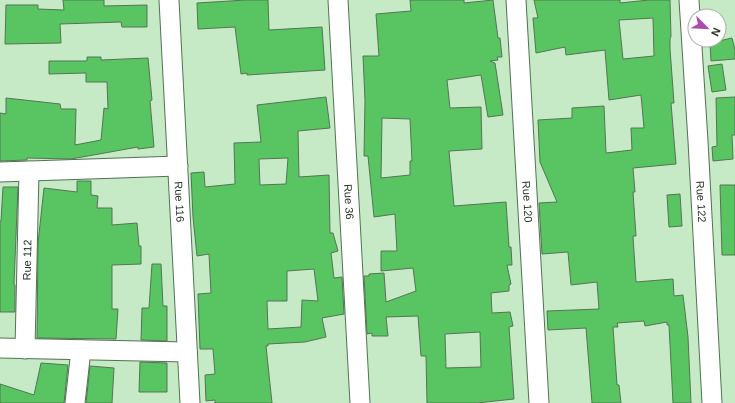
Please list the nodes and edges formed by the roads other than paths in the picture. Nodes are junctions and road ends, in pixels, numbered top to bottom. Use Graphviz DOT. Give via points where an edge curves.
graph roads {
  1 [pos="169,0"];
  2 [pos="338,0"];
  3 [pos="516,0"];
  4 [pos="689,0"];
  5 [pos="178,166"];
  6 [pos="29,171"];
  7 [pos="0,172"];
  8 [pos="0,348"];
  9 [pos="25,349"];
  10 [pos="81,350"];
  11 [pos="187,352"];
  12 [pos="75,403"];
  13 [pos="190,403"];
  14 [pos="360,403"];
  15 [pos="539,403"];
  16 [pos="712,403"];
  1 -- 5 [label="street, Rue 116"];
  2 -- 14 [label="street, Rue 36"];
  3 -- 15 [label="street, Rue 120"];
  4 -- 16 [label="street, Rue 122"];
  5 -- 6 [label="street"];
  5 -- 11 [label="street, Rue 116"];
  6 -- 7 [label="street"];
  6 -- 9 [label="street, Rue 112"];
  8 -- 9 [label="street"];
  9 -- 10 [label="street"];
  10 -- 11 [label="street"];
  10 -- 12 [label="street"];
  11 -- 13 [label="street, Rue 116"];
}
